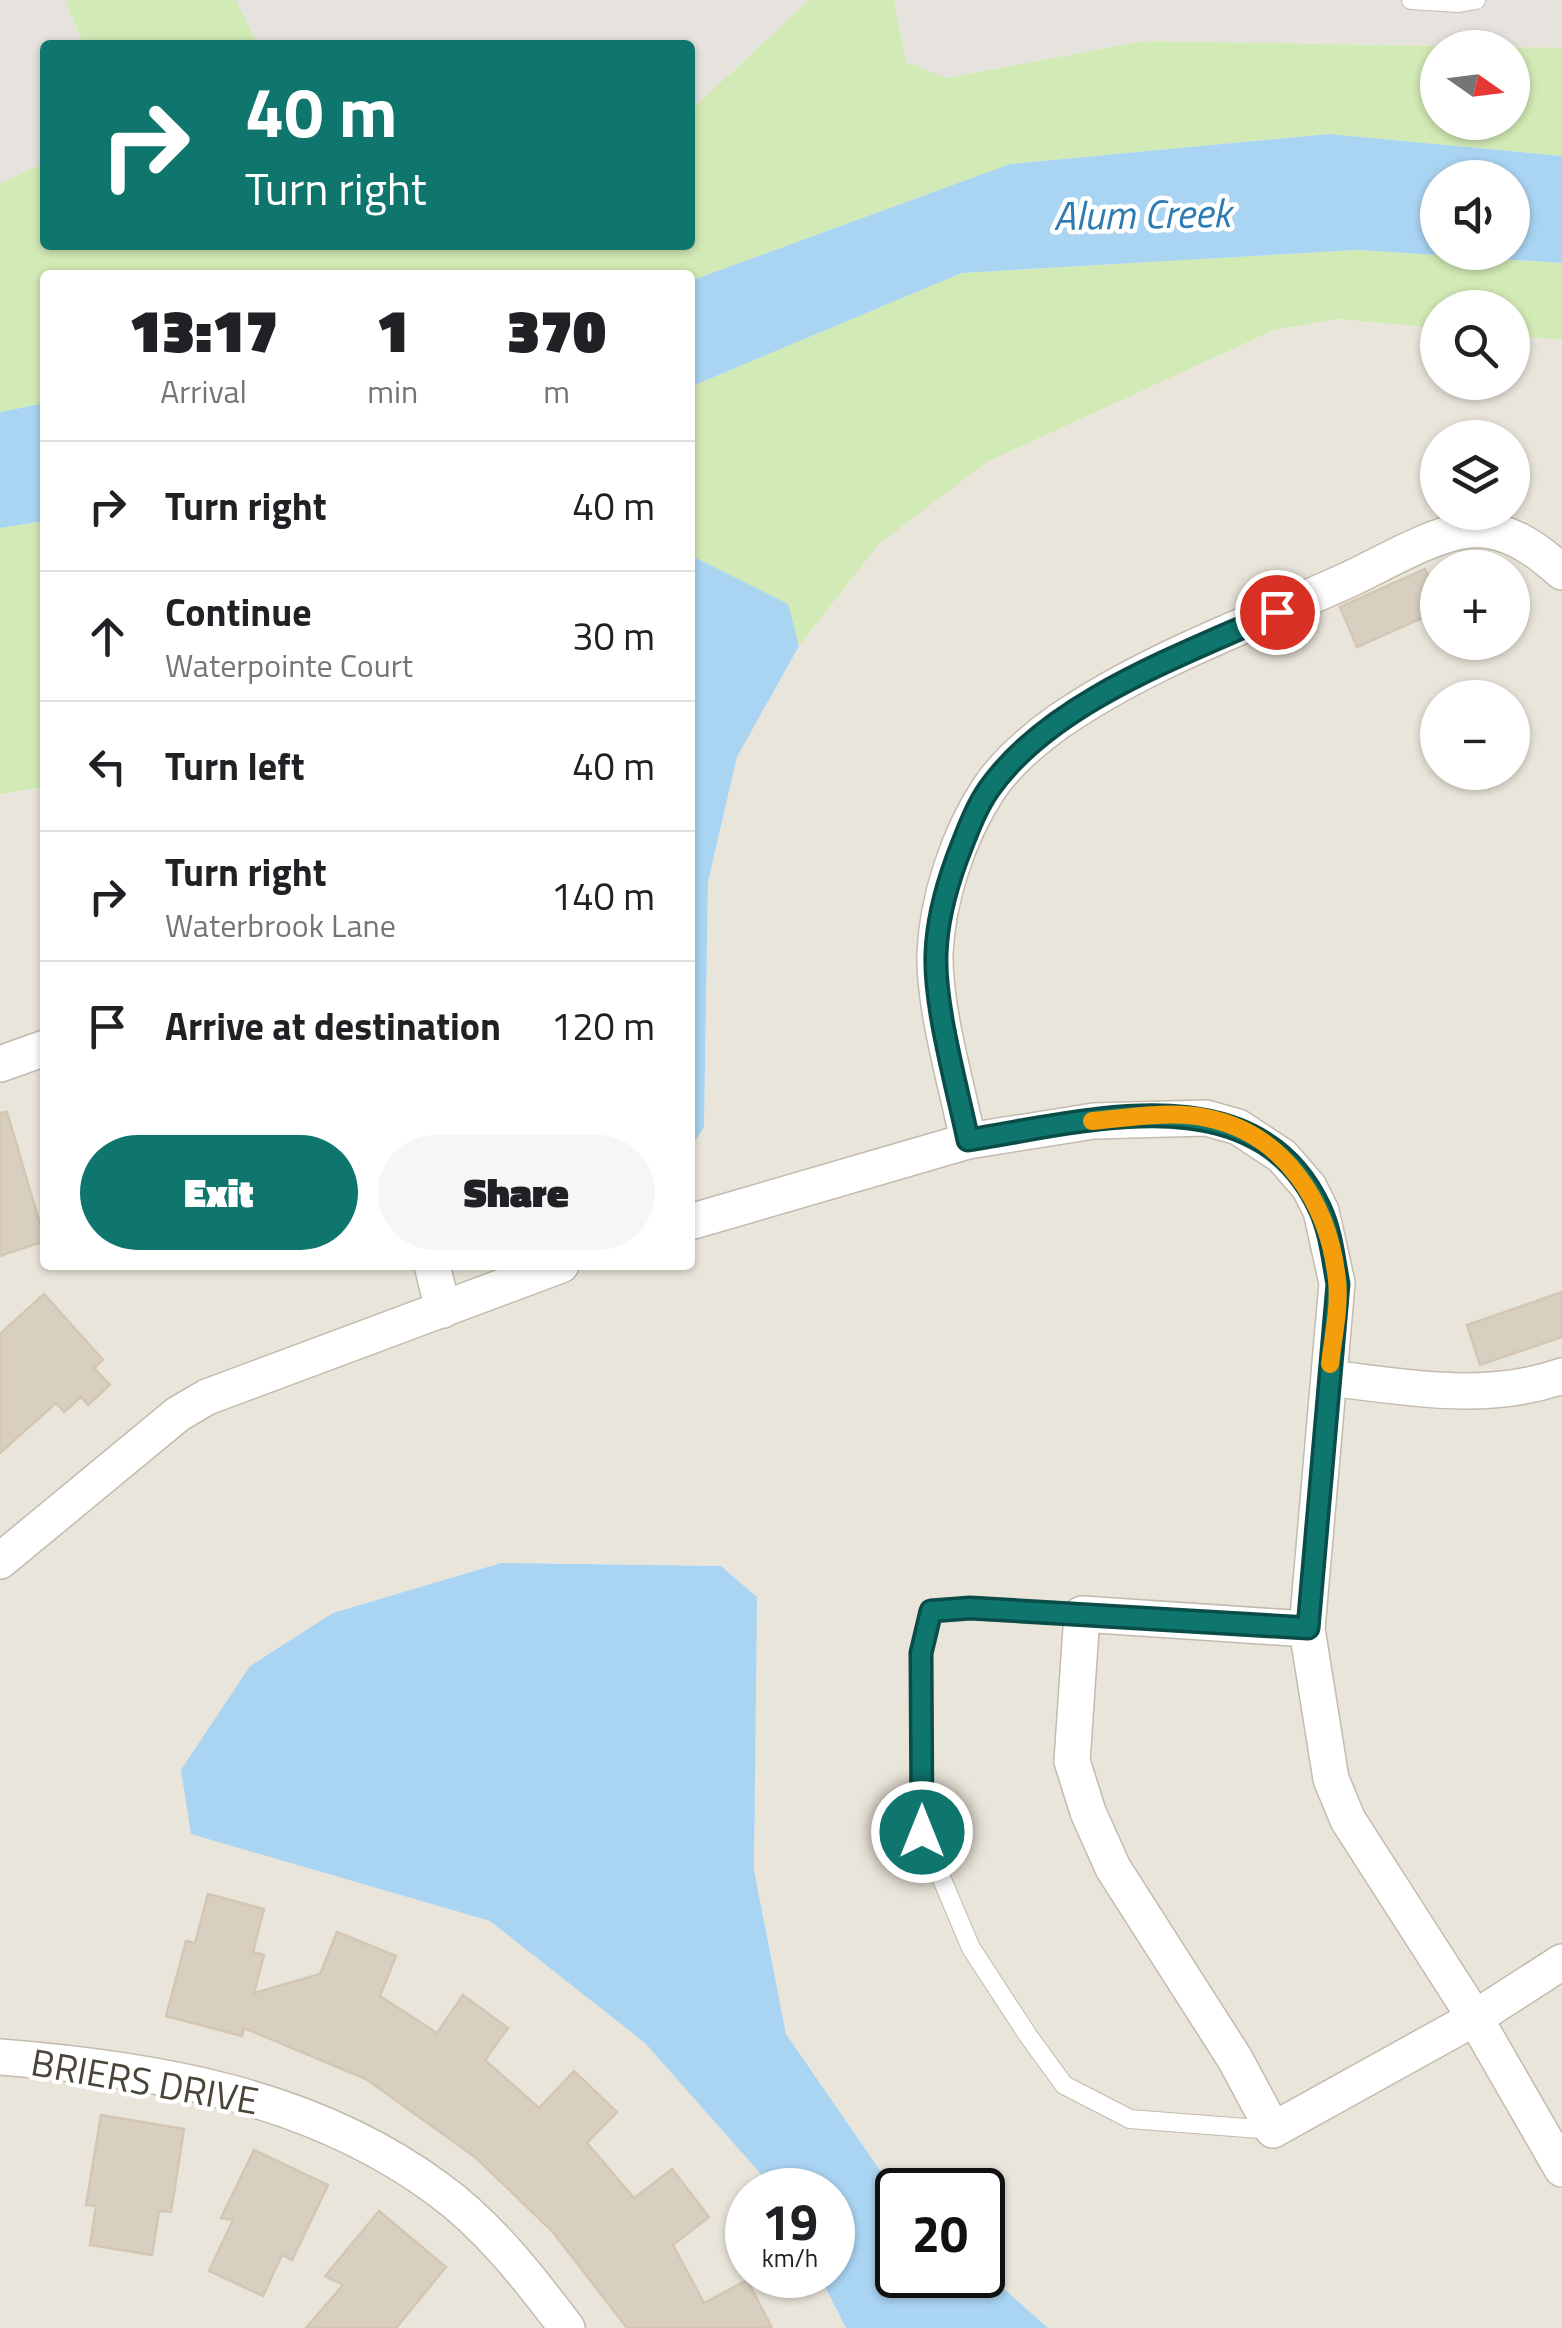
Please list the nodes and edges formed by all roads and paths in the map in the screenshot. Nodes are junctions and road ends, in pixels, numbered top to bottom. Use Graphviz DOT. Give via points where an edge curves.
graph roads {
  1 [pos="1410,0"];
  2 [pos="1476,0"];
  3 [pos="1562,572"];
  4 [pos="40,1050"];
  5 [pos="0,1064"];
  6 [pos="968,1140"];
  7 [pos="695,1221"];
  8 [pos="433,1270"];
  9 [pos="547,1270"];
  10 [pos="443,1310"];
  11 [pos="1562,1376"];
  12 [pos="1329,1378"];
  13 [pos="0,1561"];
  14 [pos="1082,1614"];
  15 [pos="1308,1628"];
  16 [pos="1562,1962"];
  17 [pos="1475,2018"];
  18 [pos="0,2057"];
  19 [pos="1273,2130"];
  20 [pos="1562,2169"];
  21 [pos="567,2328"];
  1 -- 2 [label="lane"];
  3 -- 6 [label="street" via="1506,534 1465,530 1146,672 1024,750 989,789 966,832 940,918 935,957"];
  4 -- 5 [label="street"];
  6 -- 7 [label="street"];
  6 -- 12 [label="street" via="1094,1120 1185,1115 1238,1128 1282,1156 1309,1187 1330,1237 1338,1284"];
  8 -- 10 [label="street"];
  9 -- 10 [label="street"];
  10 -- 13 [label="street" via="178,1414"];
  11 -- 12 [label="street" via="1492,1392"];
  12 -- 15 [label="street"];
  14 -- 15 [label="street"];
  14 -- 19 [label="street" via="1072,1761 1088,1812 1114,1868"];
  14 -- 19 [label="lane" via="931,1611 921,1653 922,1832 971,1948 1064,2085 1130,2119"];
  15 -- 17 [label="street" via="1331,1780 1348,1820"];
  16 -- 17 [label="street"];
  17 -- 19 [label="street"];
  17 -- 20 [label="street"];
  18 -- 21 [label="street, BRIERS DRIVE" via="70,2062 236,2091 356,2141 438,2188 490,2234"];
}
